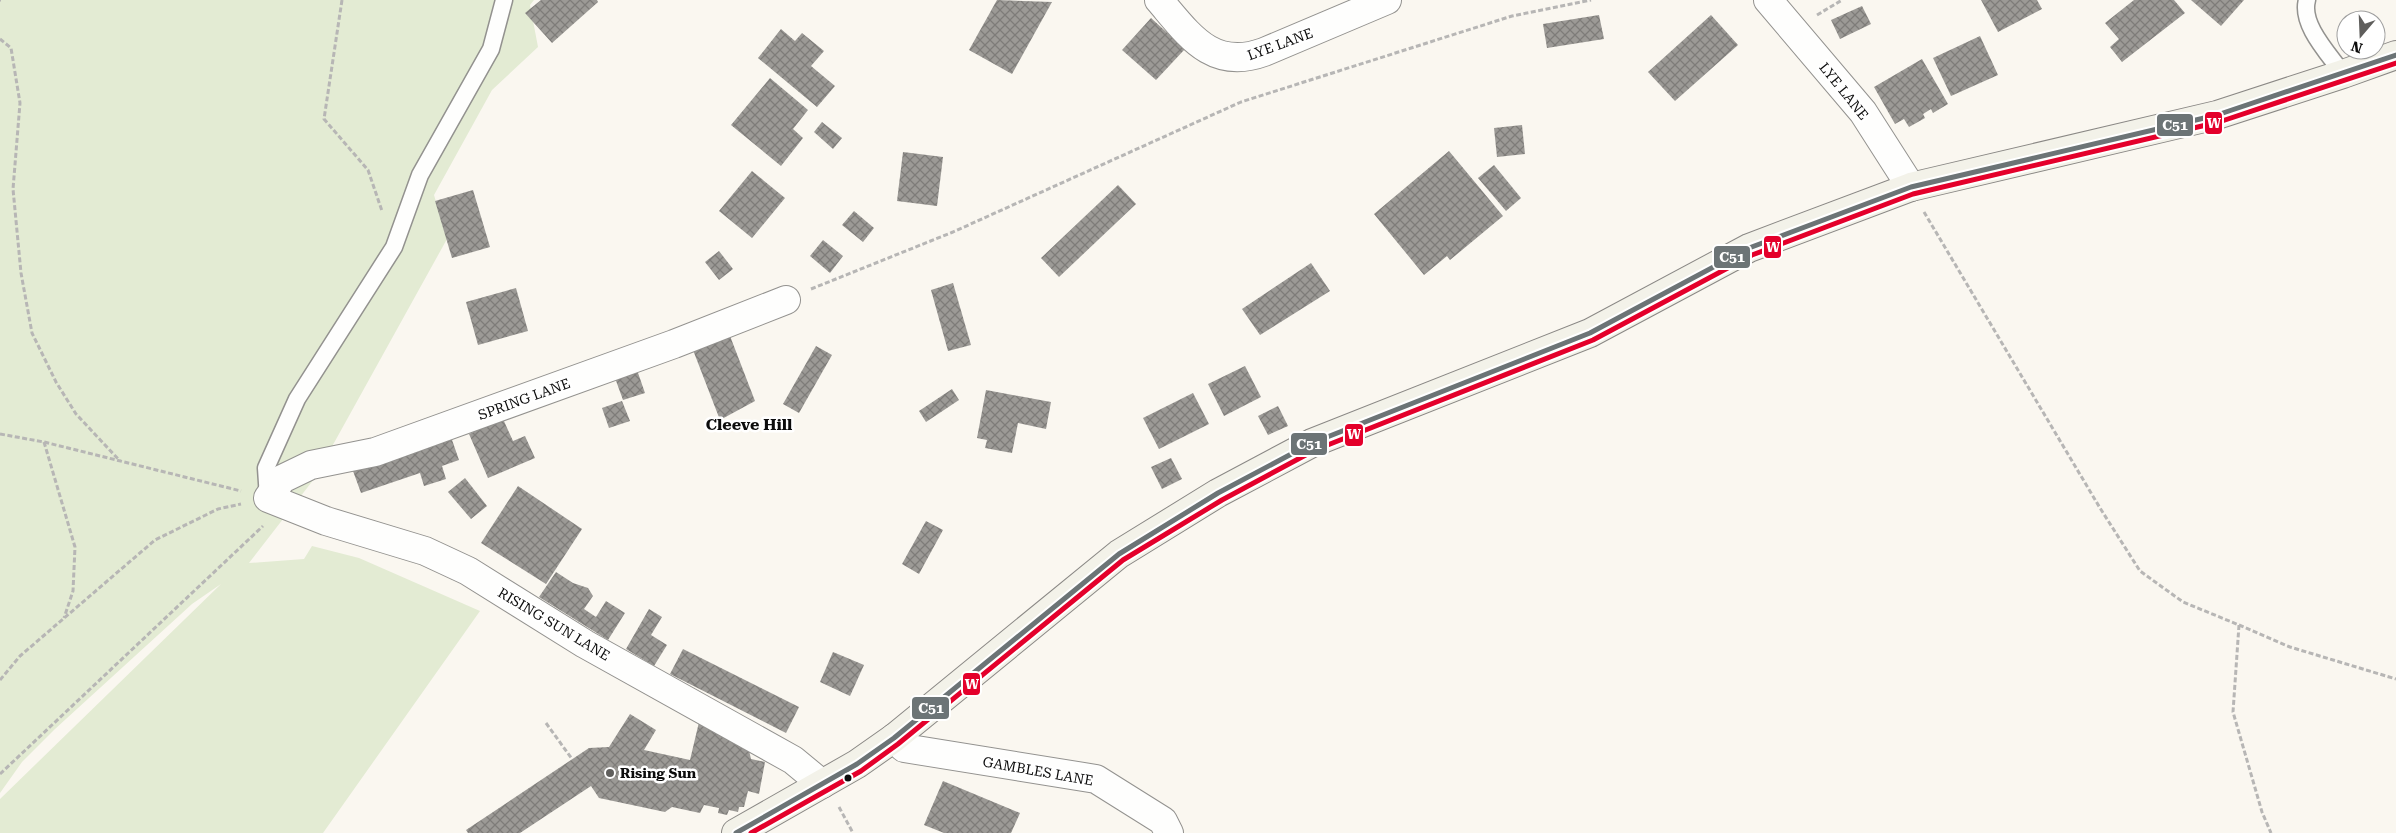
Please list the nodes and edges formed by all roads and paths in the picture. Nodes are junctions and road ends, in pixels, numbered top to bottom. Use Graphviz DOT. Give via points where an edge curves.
graph roads {
  1 [pos="342,0"];
  2 [pos="504,0"];
  3 [pos="1159,0"];
  4 [pos="1387,0"];
  5 [pos="1591,0"];
  6 [pos="1768,0"];
  7 [pos="2307,0"];
  8 [pos="0,39"];
  9 [pos="2396,54"];
  10 [pos="2343,74"];
  11 [pos="1911,187"];
  12 [pos="1934,231"];
  13 [pos="394,247"];
  14 [pos="786,300"];
  15 [pos="0,434"];
  16 [pos="44,442"];
  17 [pos="120,461"];
  18 [pos="277,502"];
  19 [pos="64,619"];
  20 [pos="2238,626"];
  21 [pos="2396,679"];
  22 [pos="0,680"];
  23 [pos="546,724"];
  24 [pos="894,738"];
  25 [pos="572,759"];
  26 [pos="0,774"];
  27 [pos="822,784"];
  28 [pos="736,833"];
  29 [pos="1169,833"];
  30 [pos="2271,833"];
  1 -- 13 [label="path" via="324,119 368,170"];
  2 -- 13 [label="lane" via="491,49 420,175"];
  3 -- 4 [label="street, LYE LANE" via="1204,48 1220,56 1234,58 1264,52"];
  5 -- 14 [label="path" via="1512,16 1241,102 953,232"];
  6 -- 11 [label="street, LYE LANE" via="1862,112"];
  7 -- 10 [label="lane" via="2307,17 2312,28"];
  8 -- 17 [label="path" via="11,48 20,103 12,189 21,273 32,333 76,414"];
  9 -- 10 [label="main road"];
  10 -- 11 [label="main road" via="2216,115"];
  11 -- 24 [label="main road" via="1749,248 1590,332 1312,443 1227,488 1119,554"];
  12 -- 20 [label="path" via="2140,571 2183,602"];
  13 -- 18 [label="lane" via="297,399 266,468"];
  14 -- 18 [label="street, SPRING LANE" via="375,452 311,465 282,479"];
  15 -- 16 [label="path"];
  16 -- 17 [label="path"];
  16 -- 19 [label="path" via="75,547 73,591"];
  17 -- 18 [label="path"];
  18 -- 19 [label="path" via="218,509 155,540"];
  18 -- 26 [label="path"];
  18 -- 27 [label="street, RISING SUN LANE" via="326,521 424,551 468,571 585,644 793,760"];
  19 -- 22 [label="path" via="20,656"];
  20 -- 21 [label="path" via="2290,647"];
  20 -- 30 [label="path" via="2233,712"];
  23 -- 25 [label="path"];
  24 -- 27 [label="main road"];
  24 -- 29 [label="street, GAMBLES LANE" via="904,748 1096,780 1163,821"];
  27 -- 28 [label="main road"];
}
